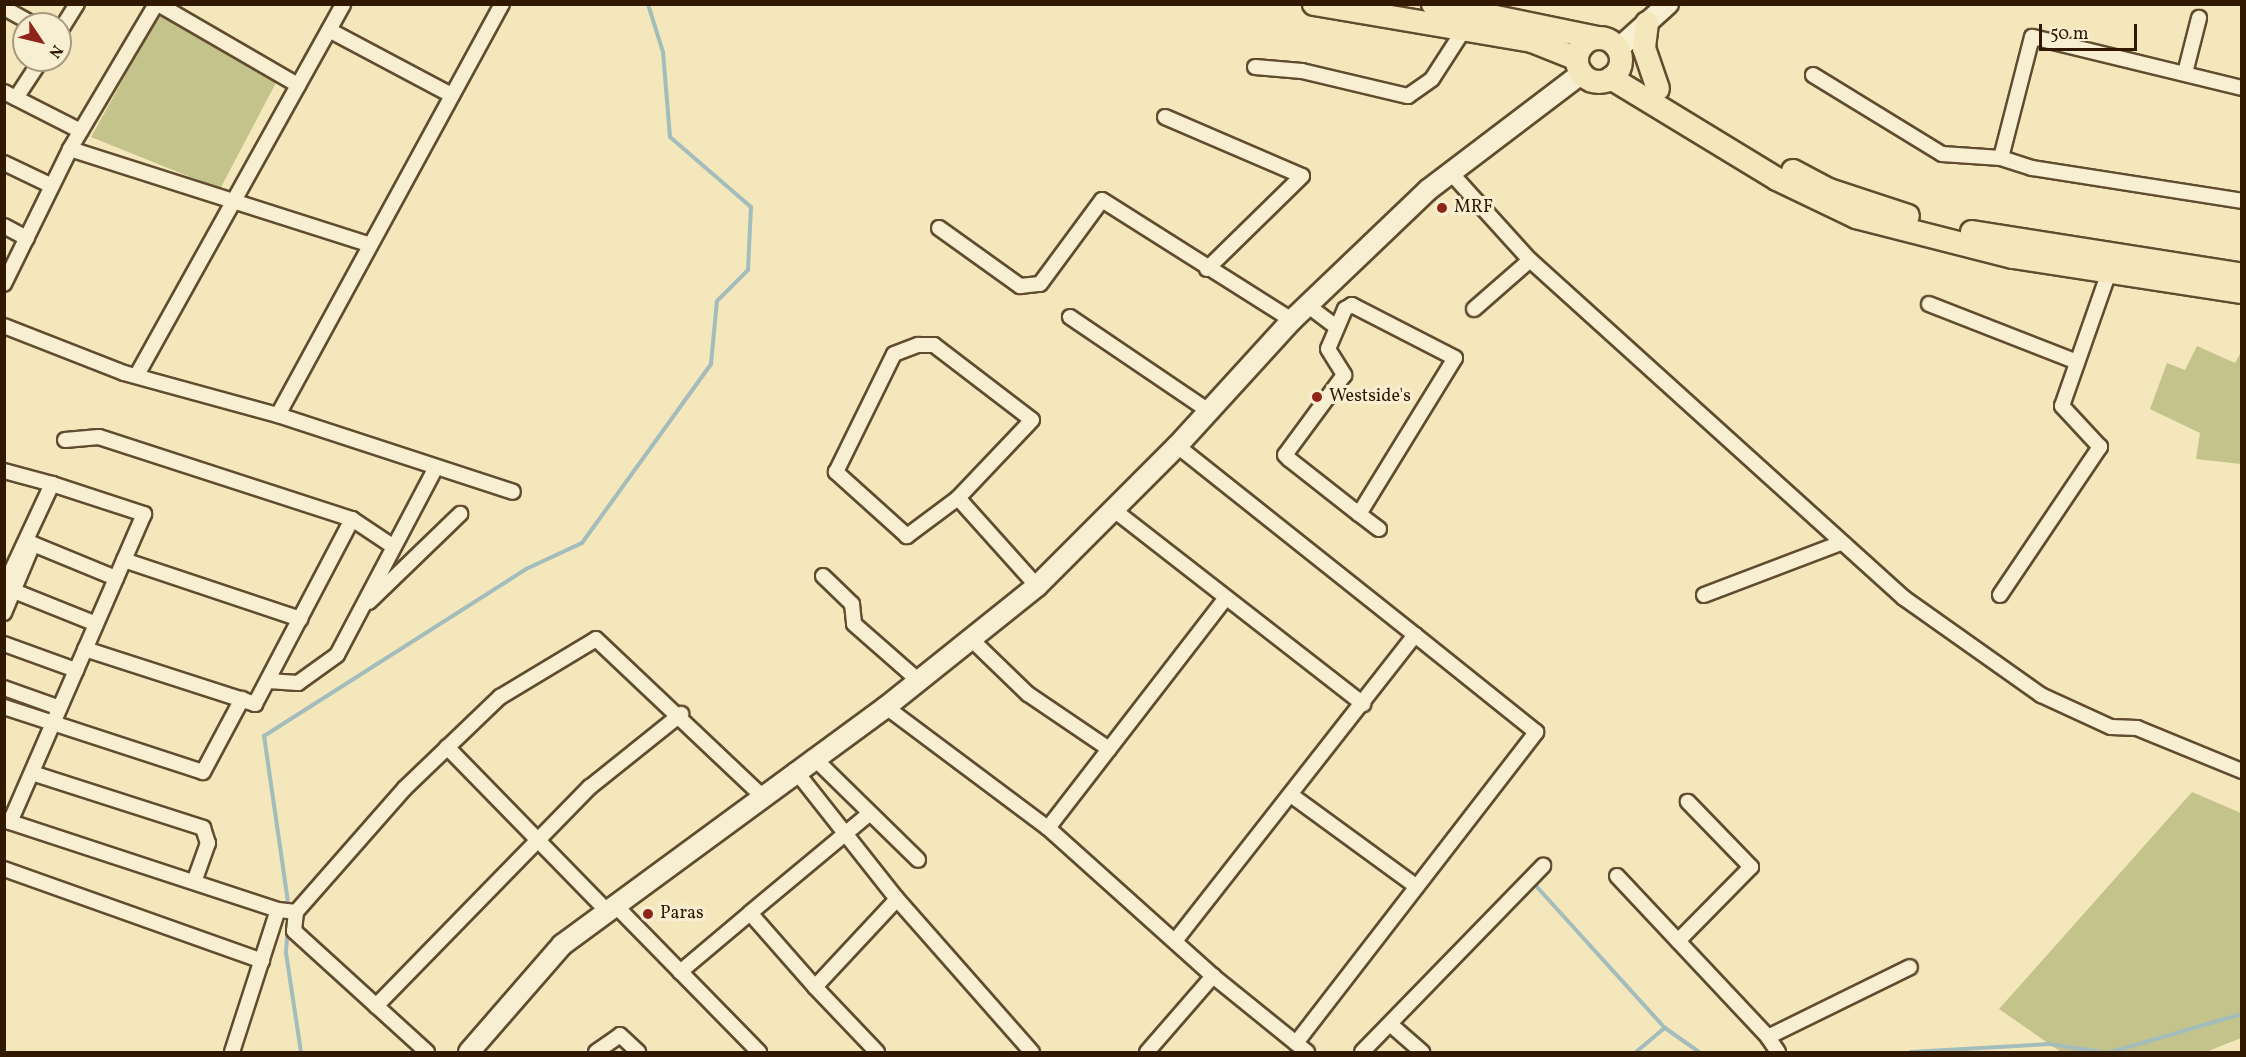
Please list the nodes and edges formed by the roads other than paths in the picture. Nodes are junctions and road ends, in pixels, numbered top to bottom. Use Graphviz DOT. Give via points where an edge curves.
graph roads {
  1 [pos="157,4"];
  2 [pos="343,4"];
  3 [pos="502,4"];
  4 [pos="1314,4"];
  5 [pos="1433,4"];
  6 [pos="1668,4"];
  7 [pos="2199,18"];
  8 [pos="1647,23"];
  9 [pos="1464,28"];
  10 [pos="328,30"];
  11 [pos="1597,38"];
  12 [pos="1617,64"];
  13 [pos="1580,66"];
  14 [pos="1255,67"];
  15 [pos="30,72"];
  16 [pos="2185,73"];
  17 [pos="1813,75"];
  18 [pos="298,85"];
  19 [pos="2241,88"];
  20 [pos="1658,89"];
  21 [pos="10,95"];
  22 [pos="451,95"];
  23 [pos="1165,117"];
  24 [pos="81,131"];
  25 [pos="70,149"];
  26 [pos="2001,158"];
  27 [pos="4,163"];
  28 [pos="1450,172"];
  29 [pos="52,186"];
  30 [pos="232,201"];
  31 [pos="2241,201"];
  32 [pos="4,226"];
  33 [pos="939,228"];
  34 [pos="27,237"];
  35 [pos="368,244"];
  36 [pos="1530,260"];
  37 [pos="1207,269"];
  38 [pos="2108,275"];
  39 [pos="2241,275"];
  40 [pos="4,284"];
  41 [pos="2241,292"];
  42 [pos="1929,304"];
  43 [pos="1307,305"];
  44 [pos="1474,309"];
  45 [pos="1070,317"];
  46 [pos="1292,320"];
  47 [pos="4,326"];
  48 [pos="1336,327"];
  49 [pos="2078,362"];
  50 [pos="138,373"];
  51 [pos="1209,411"];
  52 [pos="278,415"];
  53 [pos="65,440"];
  54 [pos="1177,446"];
  55 [pos="436,467"];
  56 [pos="4,471"];
  57 [pos="52,484"];
  58 [pos="513,492"];
  59 [pos="958,498"];
  60 [pos="1113,510"];
  61 [pos="460,514"];
  62 [pos="1359,514"];
  63 [pos="352,519"];
  64 [pos="1379,529"];
  65 [pos="1841,543"];
  66 [pos="394,546"];
  67 [pos="124,560"];
  68 [pos="823,576"];
  69 [pos="116,579"];
  70 [pos="1037,586"];
  71 [pos="9,589"];
  72 [pos="1704,595"];
  73 [pos="2000,595"];
  74 [pos="1226,598"];
  75 [pos="360,610"];
  76 [pos="4,613"];
  77 [pos="300,619"];
  78 [pos="96,624"];
  79 [pos="1415,635"];
  80 [pos="972,639"];
  81 [pos="4,644"];
  82 [pos="85,650"];
  83 [pos="76,670"];
  84 [pos="268,681"];
  85 [pos="919,681"];
  86 [pos="4,688"];
  87 [pos="242,699"];
  88 [pos="1363,704"];
  89 [pos="4,707"];
  90 [pos="886,707"];
  91 [pos="60,708"];
  92 [pos="681,714"];
  93 [pos="53,724"];
  94 [pos="447,747"];
  95 [pos="1109,749"];
  96 [pos="813,757"];
  97 [pos="795,770"];
  98 [pos="2241,771"];
  99 [pos="32,773"];
  100 [pos="761,795"];
  101 [pos="1291,795"];
  102 [pos="1688,802"];
  103 [pos="869,814"];
  104 [pos="7,821"];
  105 [pos="1048,828"];
  106 [pos="847,837"];
  107 [pos="537,840"];
  108 [pos="918,861"];
  109 [pos="1543,866"];
  110 [pos="4,869"];
  111 [pos="1617,876"];
  112 [pos="194,882"];
  113 [pos="1416,886"];
  114 [pos="897,899"];
  115 [pos="611,908"];
  116 [pos="278,910"];
  117 [pos="296,912"];
  118 [pos="750,913"];
  119 [pos="1175,941"];
  120 [pos="1678,941"];
  121 [pos="262,961"];
  122 [pos="1910,967"];
  123 [pos="680,972"];
  124 [pos="1213,976"];
  125 [pos="815,987"];
  126 [pos="376,1006"];
  127 [pos="1390,1024"];
  128 [pos="1768,1036"];
  129 [pos="1296,1043"];
  130 [pos="232,1053"];
  131 [pos="427,1053"];
  132 [pos="469,1053"];
  133 [pos="596,1053"];
  134 [pos="638,1053"];
  135 [pos="759,1053"];
  136 [pos="877,1053"];
  137 [pos="1032,1053"];
  138 [pos="1147,1053"];
  139 [pos="1307,1053"];
  140 [pos="1362,1053"];
  141 [pos="1422,1053"];
  142 [pos="1778,1053"];
  1 -- 18 [label="street"];
  1 -- 24 [label="street"];
  2 -- 10 [label="street"];
  3 -- 22 [label="street"];
  4 -- 9 [label="main road"];
  5 -- 11 [label="main road"];
  6 -- 8 [label="main road"];
  7 -- 16 [label="street"];
  8 -- 12 [label="main road"];
  8 -- 20 [label="main road" via="1644,48"];
  9 -- 13 [label="main road" via="1532,41"];
  9 -- 14 [label="street" via="1432,79 1408,96 1302,71"];
  10 -- 18 [label="street"];
  10 -- 22 [label="street"];
  11 -- 12 [label="main road"];
  11 -- 13 [label="main road" via="1583,46"];
  12 -- 13 [label="main road" via="1599,82"];
  12 -- 20 [label="main road"];
  12 -- 38 [label="main road" via="1777,179 1856,217"];
  13 -- 28 [label="main road"];
  15 -- 21 [label="street"];
  16 -- 19 [label="street"];
  16 -- 26 [label="street" via="2032,37"];
  17 -- 26 [label="street" via="1942,154"];
  18 -- 30 [label="street"];
  20 -- 39 [label="main road" via="1762,154 1868,204 1998,238"];
  21 -- 24 [label="street"];
  22 -- 35 [label="street"];
  23 -- 37 [label="street" via="1302,176"];
  24 -- 25 [label="street"];
  25 -- 29 [label="street"];
  25 -- 30 [label="street"];
  26 -- 31 [label="street" via="2032,168"];
  27 -- 29 [label="street"];
  28 -- 36 [label="street"];
  28 -- 43 [label="main road"];
  29 -- 34 [label="street"];
  30 -- 35 [label="street"];
  30 -- 50 [label="street"];
  32 -- 34 [label="street"];
  33 -- 37 [label="street" via="1020,286 1040,284 1102,200"];
  34 -- 40 [label="street"];
  35 -- 52 [label="street"];
  36 -- 44 [label="street"];
  36 -- 65 [label="street" via="1578,297"];
  37 -- 46 [label="street"];
  38 -- 41 [label="main road"];
  38 -- 49 [label="street"];
  42 -- 49 [label="street"];
  43 -- 46 [label="main road"];
  43 -- 48 [label="street"];
  45 -- 51 [label="street"];
  46 -- 51 [label="main road"];
  47 -- 50 [label="street" via="124,373"];
  48 -- 62 [label="street" via="1328,349 1344,375 1285,455"];
  48 -- 62 [label="street" via="1346,309 1357,306 1455,358"];
  49 -- 73 [label="street" via="2062,406 2100,447"];
  50 -- 52 [label="street"];
  51 -- 54 [label="main road"];
  52 -- 55 [label="street"];
  53 -- 63 [label="street" via="99,437"];
  54 -- 60 [label="main road"];
  54 -- 79 [label="street"];
  55 -- 58 [label="street"];
  55 -- 66 [label="street"];
  56 -- 57 [label="street"];
  57 -- 67 [label="street" via="144,514"];
  57 -- 71 [label="street"];
  59 -- 59 [label="street" via="1032,420 934,345 918,345 894,354 836,472 907,536"];
  59 -- 70 [label="street"];
  60 -- 70 [label="main road"];
  60 -- 74 [label="street"];
  61 -- 75 [label="street"];
  62 -- 64 [label="street"];
  63 -- 66 [label="street"];
  63 -- 77 [label="street"];
  65 -- 72 [label="street"];
  65 -- 98 [label="street" via="1904,598 2041,695 2111,728 2137,728"];
  66 -- 75 [label="street"];
  67 -- 69 [label="street"];
  67 -- 77 [label="street"];
  68 -- 85 [label="street" via="852,604 854,624"];
  69 -- 71 [label="street" via="33,544"];
  69 -- 78 [label="street"];
  70 -- 80 [label="main road"];
  71 -- 76 [label="street"];
  71 -- 78 [label="street"];
  74 -- 88 [label="street"];
  74 -- 95 [label="street"];
  75 -- 84 [label="street" via="337,655 315,674 285,686"];
  77 -- 84 [label="street"];
  78 -- 82 [label="street"];
  79 -- 88 [label="street"];
  79 -- 113 [label="street" via="1536,732"];
  80 -- 85 [label="main road"];
  80 -- 95 [label="street" via="1028,694"];
  81 -- 83 [label="street"];
  82 -- 83 [label="street"];
  82 -- 87 [label="street"];
  83 -- 91 [label="street"];
  84 -- 87 [label="street" via="255,704"];
  85 -- 90 [label="main road"];
  86 -- 91 [label="street"];
  87 -- 93 [label="street" via="203,772"];
  88 -- 101 [label="street"];
  89 -- 93 [label="street"];
  90 -- 96 [label="main road"];
  90 -- 105 [label="street"];
  91 -- 93 [label="street"];
  92 -- 94 [label="street" via="596,639 500,697"];
  92 -- 100 [label="street"];
  92 -- 107 [label="street" via="590,787"];
  93 -- 99 [label="street"];
  94 -- 107 [label="street"];
  94 -- 117 [label="street"];
  95 -- 105 [label="street"];
  96 -- 97 [label="main road"];
  96 -- 103 [label="street"];
  97 -- 100 [label="main road"];
  97 -- 106 [label="street"];
  99 -- 104 [label="street"];
  99 -- 112 [label="street" via="203,828 207,843"];
  100 -- 115 [label="main road"];
  101 -- 113 [label="street"];
  101 -- 119 [label="street"];
  102 -- 120 [label="street" via="1751,867"];
  103 -- 106 [label="street"];
  103 -- 108 [label="street"];
  104 -- 112 [label="street"];
  105 -- 119 [label="street"];
  106 -- 114 [label="street"];
  106 -- 118 [label="street"];
  107 -- 115 [label="street"];
  107 -- 126 [label="street"];
  109 -- 127 [label="street"];
  110 -- 121 [label="street"];
  111 -- 120 [label="street"];
  112 -- 116 [label="street"];
  113 -- 129 [label="street"];
  114 -- 125 [label="street"];
  114 -- 137 [label="street"];
  115 -- 123 [label="street"];
  115 -- 132 [label="main road" via="562,945"];
  116 -- 117 [label="street"];
  116 -- 121 [label="street"];
  117 -- 126 [label="street" via="294,931"];
  118 -- 123 [label="street"];
  118 -- 125 [label="street"];
  119 -- 124 [label="street"];
  120 -- 128 [label="street"];
  121 -- 130 [label="street"];
  122 -- 128 [label="street"];
  123 -- 135 [label="street"];
  124 -- 129 [label="street"];
  124 -- 138 [label="street"];
  125 -- 136 [label="street"];
  126 -- 131 [label="street"];
  127 -- 140 [label="street"];
  127 -- 141 [label="street"];
  128 -- 142 [label="street"];
  129 -- 139 [label="street"];
  133 -- 134 [label="street" via="620,1035"];
}
